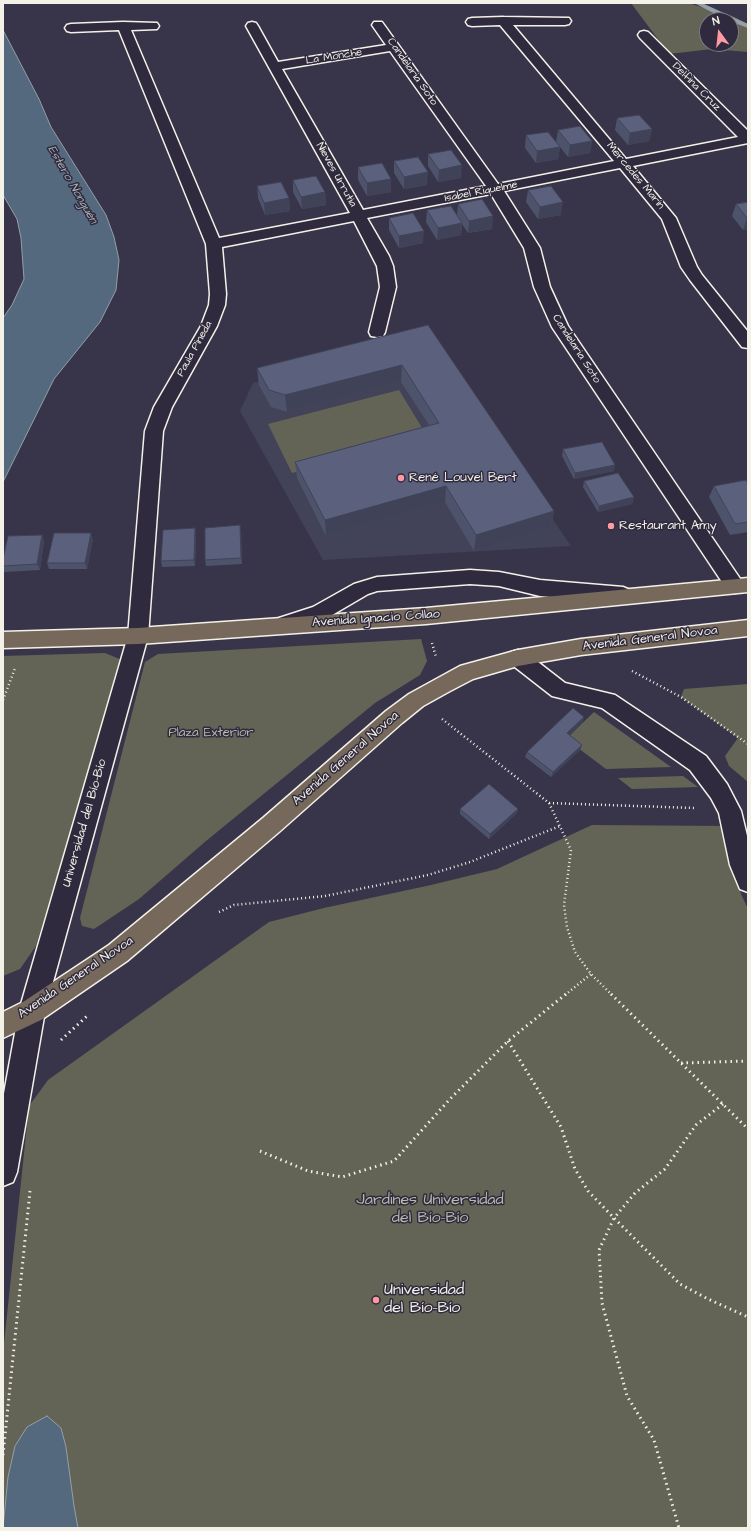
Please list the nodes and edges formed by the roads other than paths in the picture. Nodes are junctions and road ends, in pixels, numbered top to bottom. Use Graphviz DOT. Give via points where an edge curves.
graph roads {
  1 [pos="503,21"];
  2 [pos="565,21"];
  3 [pos="472,22"];
  4 [pos="378,25"];
  5 [pos="124,26"];
  6 [pos="153,26"];
  7 [pos="252,26"];
  8 [pos="71,28"];
  9 [pos="644,35"];
  10 [pos="394,47"];
  11 [pos="275,66"];
  12 [pos="748,139"];
  13 [pos="625,164"];
  14 [pos="495,189"];
  15 [pos="358,215"];
  16 [pos="214,244"];
  17 [pos="377,332"];
  18 [pos="748,343"];
  19 [pos="742,585"];
  20 [pos="626,595"];
  21 [pos="279,626"];
  22 [pos="748,628"];
  23 [pos="138,636"];
  24 [pos="3,640"];
  25 [pos="518,658"];
  26 [pos="748,881"];
  27 [pos="32,1010"];
  28 [pos="3,1026"];
  29 [pos="3,1172"];
  1 -- 2 [label="street"];
  1 -- 3 [label="street"];
  1 -- 13 [label="street, Mercedes Marín"];
  4 -- 10 [label="street, Candelaria Soto"];
  5 -- 6 [label="street"];
  5 -- 8 [label="street"];
  5 -- 16 [label="street, Paula Pineda"];
  7 -- 11 [label="street, Nieves Urrutia"];
  9 -- 12 [label="street, Delfina Cruz"];
  10 -- 11 [label="street, La Monche"];
  10 -- 14 [label="street, Candelaria Soto"];
  11 -- 15 [label="street, Nieves Urrutia"];
  12 -- 13 [label="street, Isabel Riquelme"];
  13 -- 14 [label="street, Isabel Riquelme"];
  13 -- 18 [label="street, Mercedes Marín" via="669,218 695,277"];
  14 -- 15 [label="street, Isabel Riquelme"];
  14 -- 19 [label="street, Candelaria Soto" via="532,248 544,293 560,327"];
  15 -- 16 [label="street, Isabel Riquelme"];
  15 -- 17 [label="street, Nieves Urrutia" via="381,256 388,277 387,296"];
  16 -- 23 [label="street, Paula Pineda" via="218,294 214,316 163,407 154,431"];
  19 -- 20 [label="main road, Avenida Ignacio Collao"];
  20 -- 21 [label="main road, Avenida Ignacio Collao" via="426,616"];
  20 -- 21 [label="street" via="540,588 499,579 470,577 377,584 361,589 320,613"];
  21 -- 23 [label="main road, Avenida Ignacio Collao"];
  22 -- 25 [label="main road, Avenida General Novoa" via="596,645"];
  23 -- 24 [label="main road, Avenida Ignacio Collao"];
  23 -- 27 [label="street, Universidad del Bío-Bío"];
  25 -- 26 [label="street" via="559,690 608,701 698,764 730,810"];
  25 -- 27 [label="main road, Avenida General Novoa" via="468,672 416,700 394,716 200,886 118,953"];
  27 -- 28 [label="main road, Avenida General Novoa"];
  27 -- 29 [label="street, Universidad del Bío-Bío"];
}
